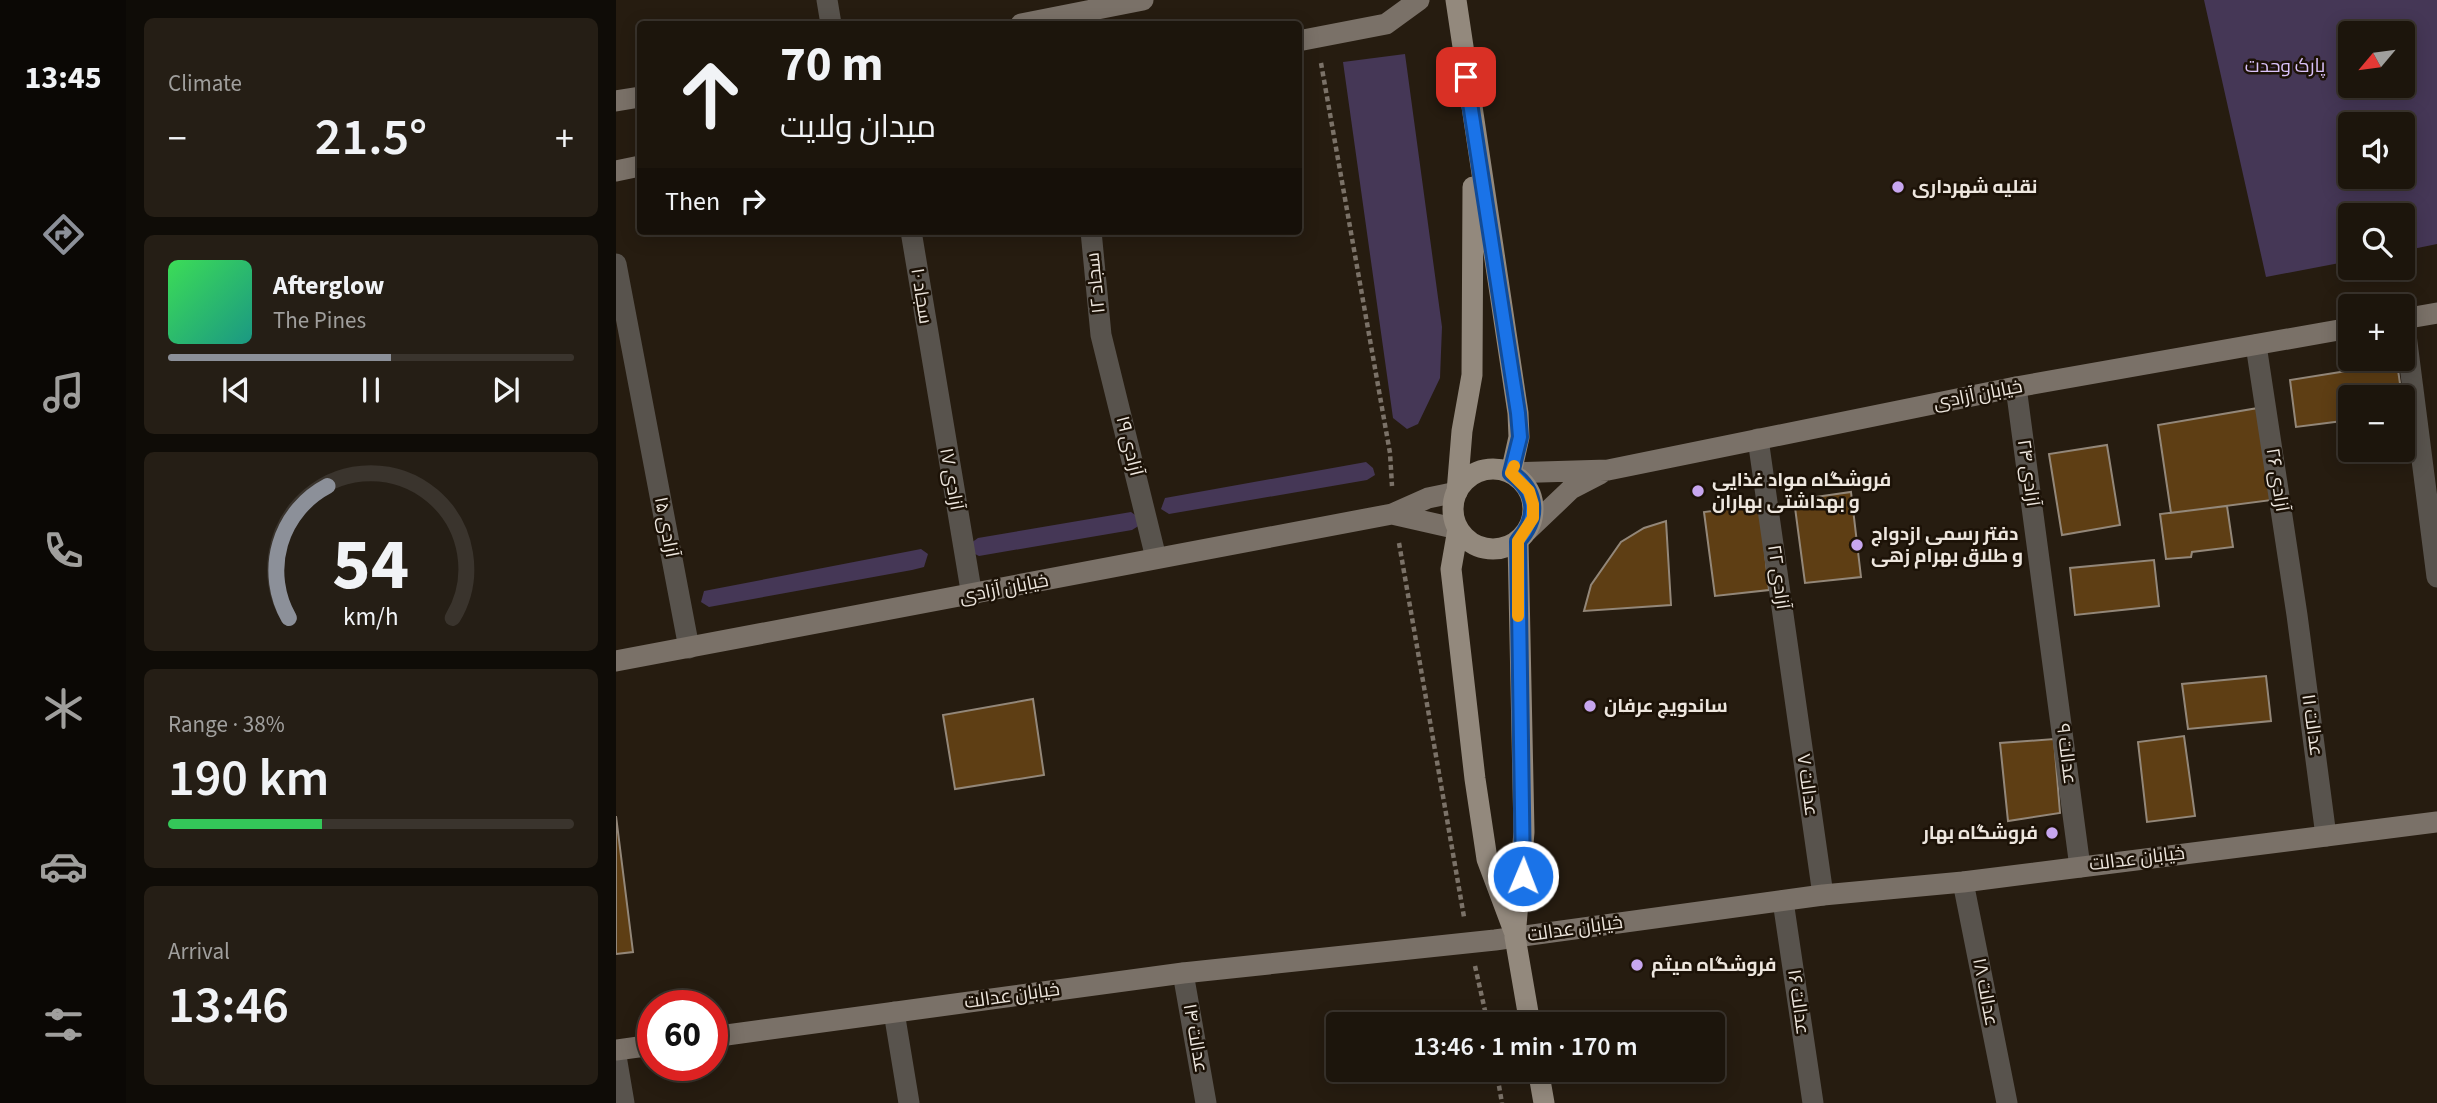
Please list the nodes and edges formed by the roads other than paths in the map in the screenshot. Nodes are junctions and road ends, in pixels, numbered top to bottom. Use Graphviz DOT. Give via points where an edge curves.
graph roads {
  1 [pos="827,0"];
  2 [pos="1143,0"];
  3 [pos="1419,0"];
  4 [pos="1456,0"];
  5 [pos="1096,4"];
  6 [pos="830,21"];
  7 [pos="1032,21"];
  8 [pos="1302,40"];
  9 [pos="637,98"];
  10 [pos="616,101"];
  11 [pos="1473,129"];
  12 [pos="637,167"];
  13 [pos="616,171"];
  14 [pos="912,235"];
  15 [pos="1091,235"];
  16 [pos="616,264"];
  17 [pos="2437,313"];
  18 [pos="2415,317"];
  19 [pos="2338,330"];
  20 [pos="1101,335"];
  21 [pos="2256,345"];
  22 [pos="931,361"];
  23 [pos="2410,371"];
  24 [pos="2016,387"];
  25 [pos="1758,439"];
  26 [pos="1608,471"];
  27 [pos="1511,473"];
  28 [pos="1457,492"];
  29 [pos="1392,514"];
  30 [pos="1458,529"];
  31 [pos="1522,536"];
  32 [pos="1156,558"];
  33 [pos="2436,566"];
  34 [pos="972,596"];
  35 [pos="2297,615"];
  36 [pos="2052,642"];
  37 [pos="690,648"];
  38 [pos="616,661"];
  39 [pos="1791,674"];
  40 [pos="2437,822"];
  41 [pos="2326,836"];
  42 [pos="2080,867"];
  43 [pos="1963,881"];
  44 [pos="1823,895"];
  45 [pos="1783,901"];
  46 [pos="1516,937"];
  47 [pos="1183,973"];
  48 [pos="894,1012"];
  49 [pos="1528,1012"];
  50 [pos="728,1035"];
  51 [pos="637,1047"];
  52 [pos="616,1050"];
  53 [pos="616,1056"];
  54 [pos="1540,1082"];
  55 [pos="624,1103"];
  56 [pos="909,1103"];
  57 [pos="1206,1103"];
  58 [pos="1544,1103"];
  59 [pos="1813,1103"];
  60 [pos="2007,1103"];
  1 -- 6 [label="street"];
  2 -- 5 [label="street"];
  3 -- 8 [label="street" via="1386,23"];
  4 -- 11 [label="main road"];
  5 -- 7 [label="street"];
  9 -- 10 [label="street"];
  11 -- 27 [label="main road" via="1518,413 1520,437"];
  11 -- 28 [label="main road" via="1472,375 1461,431"];
  12 -- 13 [label="street"];
  14 -- 22 [label="street, سجاد ۱۰"];
  15 -- 20 [label="street, سجاد ۱۲"];
  16 -- 37 [label="street, آزادی ۱۵"];
  17 -- 18 [label="street"];
  19 -- 21 [label="street, خیابان آزادی"];
  20 -- 32 [label="street, آزادی ۱۹"];
  21 -- 24 [label="street, خیابان آزادی"];
  21 -- 35 [label="street, آزادی ۲۶"];
  22 -- 34 [label="street, آزادی ۱۷"];
  23 -- 33 [label="street"];
  24 -- 25 [label="street, خیابان آزادی"];
  24 -- 36 [label="street, آزادی ۲۴"];
  25 -- 26 [label="street, خیابان آزادی"];
  25 -- 39 [label="street, آزادی ۲۲"];
  26 -- 27 [label="street"];
  26 -- 31 [label="street" via="1571,489"];
  27 -- 28 [label="main road" via="1486,469 1463,481"];
  27 -- 31 [label="main road" via="1529,491 1533,504 1533,518"];
  28 -- 29 [label="street" via="1428,498"];
  28 -- 30 [label="main road" via="1453,504"];
  29 -- 30 [label="street"];
  29 -- 32 [label="street, خیابان آزادی"];
  30 -- 31 [label="main road" via="1479,547 1492,550"];
  30 -- 46 [label="main road" via="1451,569 1475,779 1488,859"];
  31 -- 46 [label="main road" via="1524,832"];
  32 -- 34 [label="street, خیابان آزادی"];
  34 -- 37 [label="street, خیابان آزادی"];
  35 -- 41 [label="street, عدالت ۱۱"];
  36 -- 42 [label="street, عدالت ۹"];
  37 -- 38 [label="street, خیابان آزادی"];
  39 -- 44 [label="street, عدالت ۷"];
  40 -- 41 [label="street, خیابان عدالت"];
  41 -- 42 [label="street, خیابان عدالت"];
  42 -- 43 [label="street, خیابان عدالت"];
  43 -- 44 [label="street, خیابان عدالت"];
  43 -- 60 [label="street, عدالت ۱۸"];
  44 -- 45 [label="street, خیابان عدالت"];
  45 -- 46 [label="street, خیابان عدالت"];
  45 -- 59 [label="street, عدالت ۱۶"];
  46 -- 47 [label="street, خیابان عدالت"];
  46 -- 49 [label="main road"];
  47 -- 48 [label="street, خیابان عدالت"];
  47 -- 57 [label="street, عدالت ۱۴"];
  48 -- 50 [label="street, خیابان عدالت"];
  48 -- 56 [label="street"];
  51 -- 52 [label="street"];
  53 -- 55 [label="street"];
  54 -- 58 [label="main road"];
}
